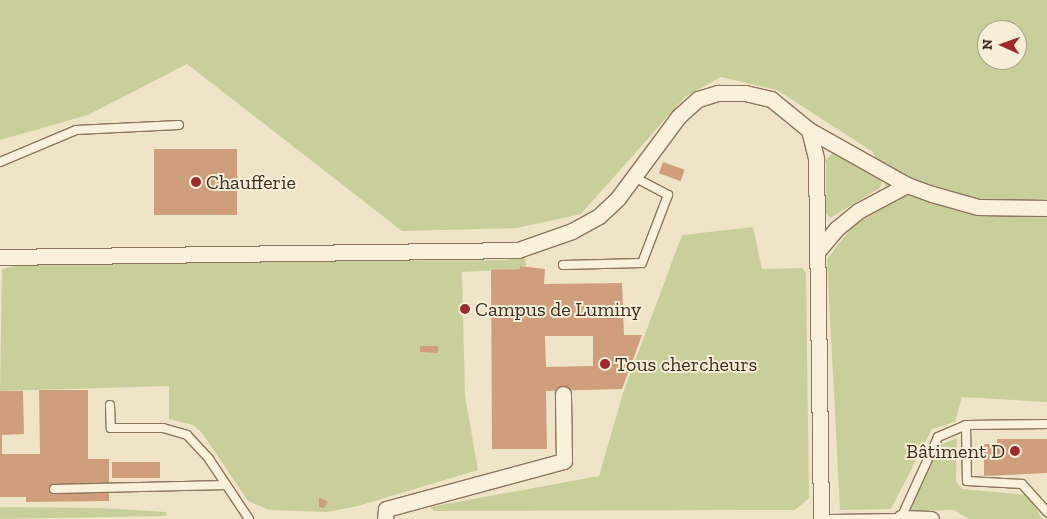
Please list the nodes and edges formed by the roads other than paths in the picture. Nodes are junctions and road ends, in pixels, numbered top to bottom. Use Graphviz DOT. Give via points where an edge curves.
graph roads {
  1 [pos="178,125"];
  2 [pos="809,130"];
  3 [pos="0,162"];
  4 [pos="633,176"];
  5 [pos="906,185"];
  6 [pos="1047,208"];
  7 [pos="817,252"];
  8 [pos="0,257"];
  9 [pos="563,265"];
  10 [pos="563,394"];
  11 [pos="110,405"];
  12 [pos="966,424"];
  13 [pos="1047,424"];
  14 [pos="226,485"];
  15 [pos="54,489"];
  16 [pos="1047,512"];
  17 [pos="901,518"];
  18 [pos="249,519"];
  19 [pos="385,519"];
  20 [pos="821,519"];
  21 [pos="832,519"];
  22 [pos="931,519"];
  1 -- 3 [label="lane" via="76,130"];
  2 -- 4 [label="street" via="771,99 745,92 718,93 698,99 679,116"];
  2 -- 5 [label="street"];
  2 -- 7 [label="street" via="816,158"];
  4 -- 8 [label="street" via="599,216 572,231 518,250"];
  4 -- 9 [label="lane" via="668,195 642,263"];
  5 -- 6 [label="street" via="978,207"];
  5 -- 7 [label="street" via="858,211"];
  7 -- 20 [label="street"];
  10 -- 19 [label="street" via="564,461 386,509"];
  11 -- 14 [label="lane" via="111,428 163,428 187,435"];
  12 -- 13 [label="lane"];
  12 -- 16 [label="lane" via="967,481 1022,484"];
  12 -- 17 [label="lane" via="938,437"];
  14 -- 15 [label="lane"];
  14 -- 18 [label="lane"];
  17 -- 21 [label="lane"];
  17 -- 22 [label="street"];
}
